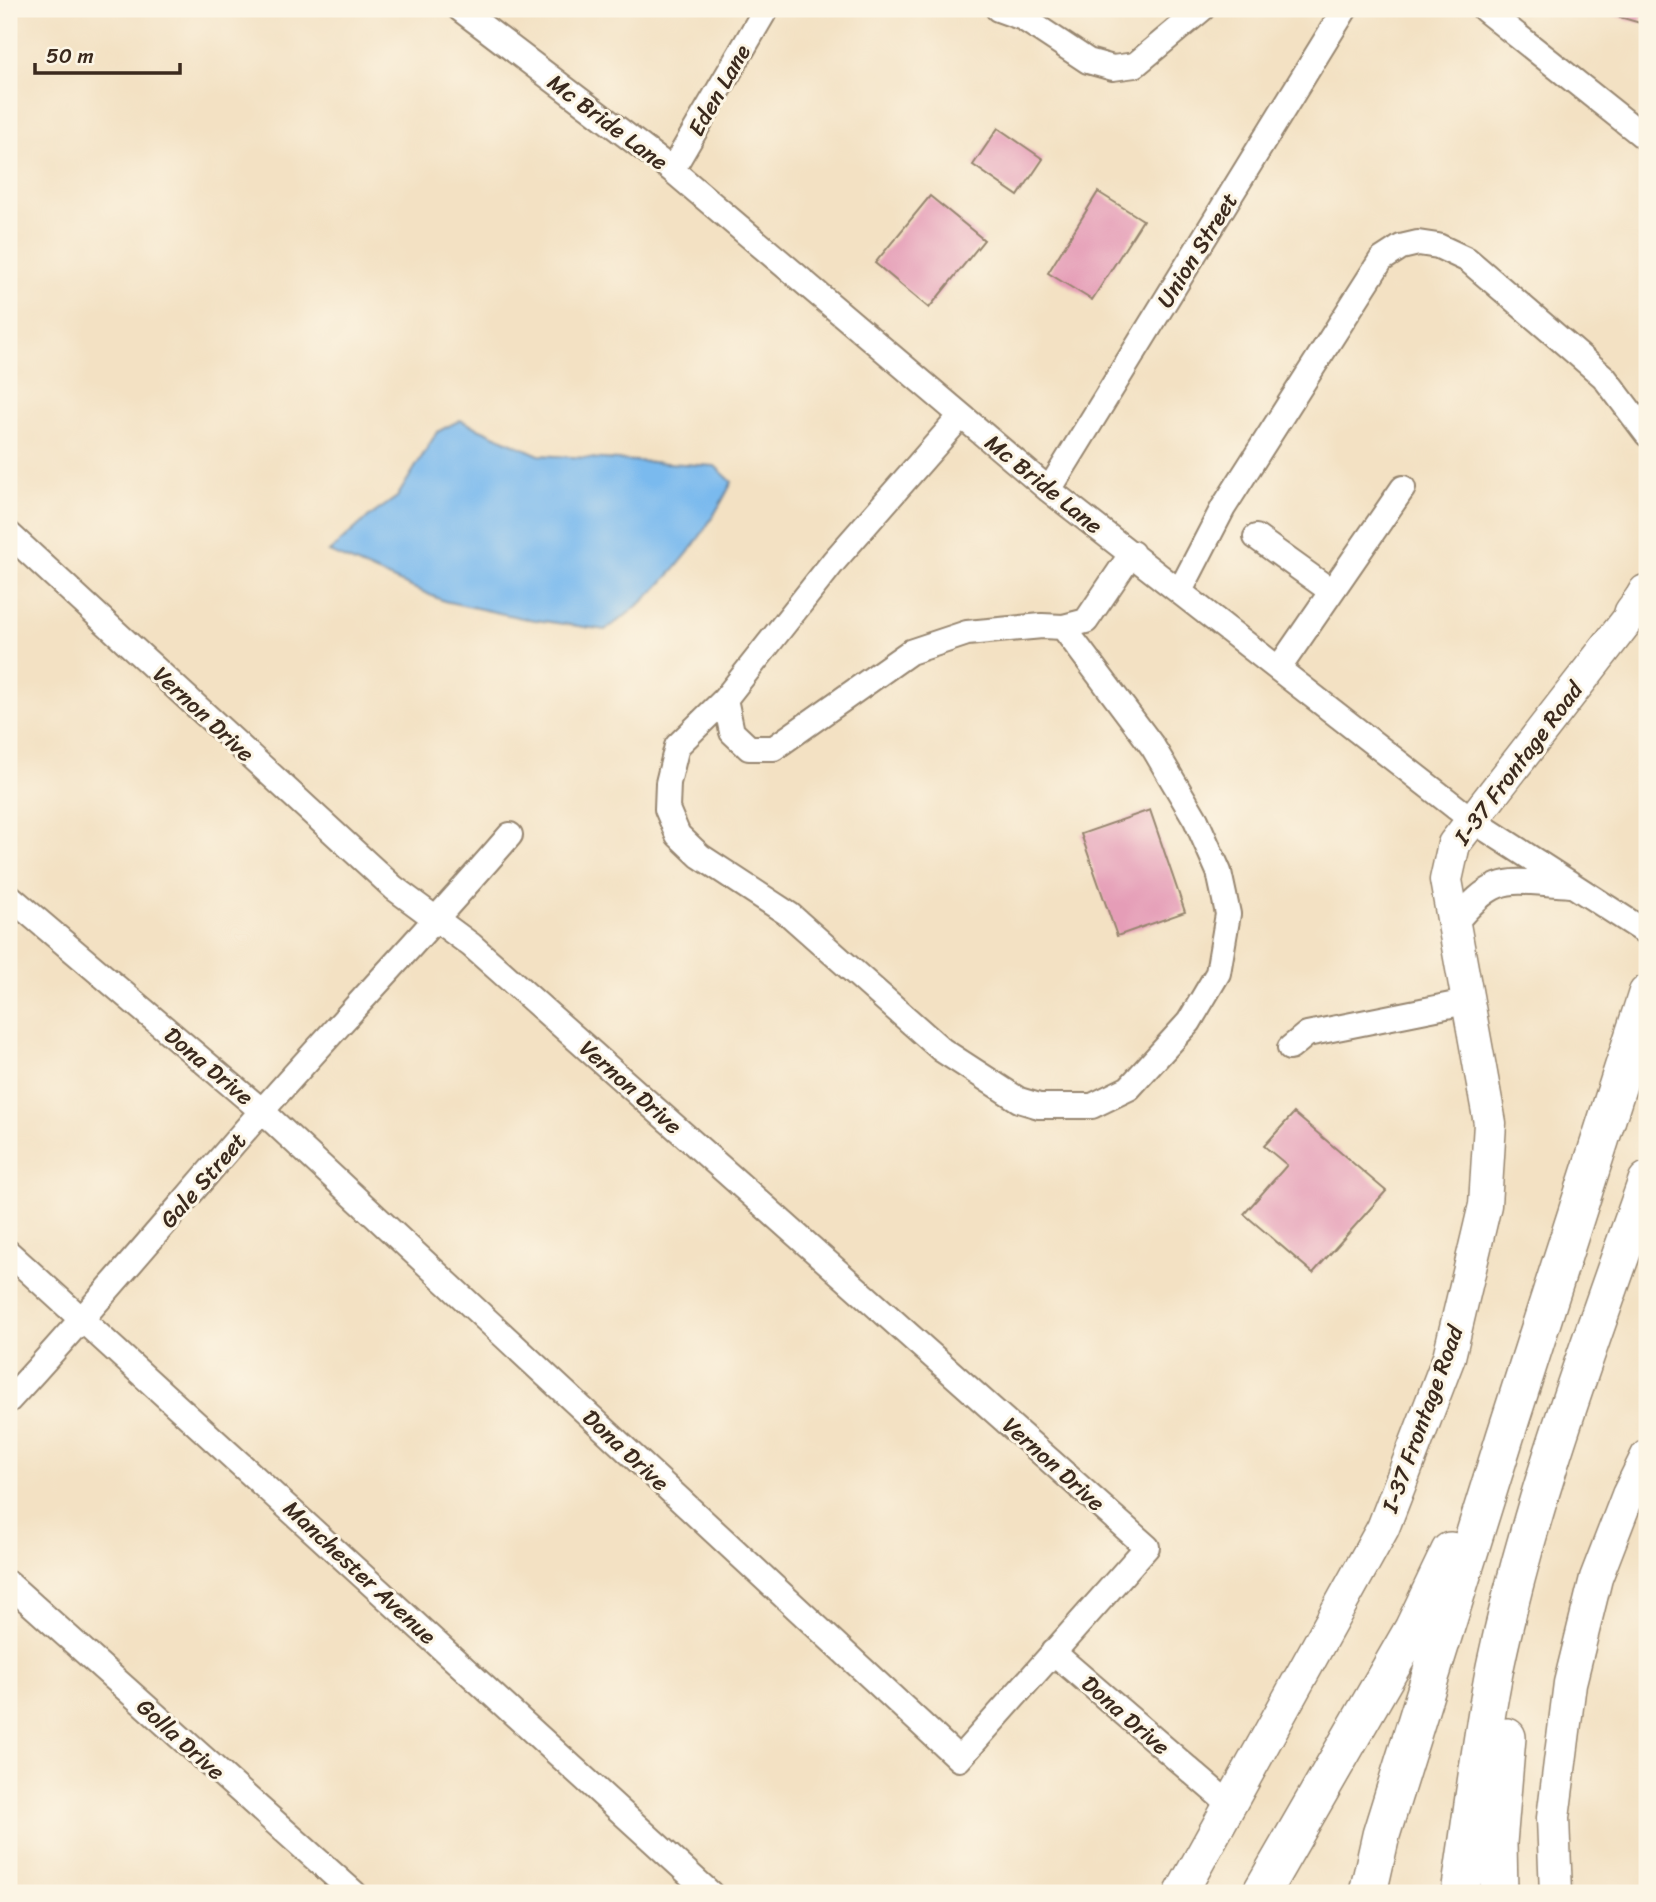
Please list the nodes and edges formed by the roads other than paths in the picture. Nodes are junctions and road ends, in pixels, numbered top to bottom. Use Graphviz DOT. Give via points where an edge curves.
graph roads {
  1 [pos="460,9"];
  2 [pos="766,9"];
  3 [pos="998,9"];
  4 [pos="1202,9"];
  5 [pos="1345,9"];
  6 [pos="1484,9"];
  7 [pos="1647,139"];
  8 [pos="672,170"];
  9 [pos="961,416"];
  10 [pos="1647,434"];
  11 [pos="1403,488"];
  12 [pos="1049,491"];
  13 [pos="9,534"];
  14 [pos="1256,537"];
  15 [pos="1132,554"];
  16 [pos="1180,590"];
  17 [pos="1331,591"];
  18 [pos="1643,598"];
  19 [pos="1063,628"];
  20 [pos="1279,668"];
  21 [pos="725,699"];
  22 [pos="1472,820"];
  23 [pos="510,835"];
  24 [pos="1570,886"];
  25 [pos="9,896"];
  26 [pos="438,919"];
  27 [pos="1453,925"];
  28 [pos="1647,933"];
  29 [pos="1647,994"];
  30 [pos="1466,1002"];
  31 [pos="1290,1048"];
  32 [pos="262,1111"];
  33 [pos="1647,1181"];
  34 [pos="9,1253"];
  35 [pos="84,1319"];
  36 [pos="9,1400"];
  37 [pos="1505,1437"];
  38 [pos="1552,1456"];
  39 [pos="1647,1456"];
  40 [pos="9,1584"];
  41 [pos="1054,1652"];
  42 [pos="1229,1804"];
  43 [pos="354,1893"];
  44 [pos="710,1893"];
  45 [pos="1181,1893"];
  46 [pos="1261,1893"];
  47 [pos="1368,1893"];
  48 [pos="1460,1893"];
  49 [pos="1499,1893"];
  50 [pos="1556,1893"];
  1 -- 8 [label="street, Mc Bride Lane"];
  2 -- 8 [label="street, Eden Lane"];
  3 -- 4 [label="street" via="1023,18 1088,61 1113,68 1135,65"];
  5 -- 12 [label="street, Union Street"];
  6 -- 7 [label="street"];
  8 -- 9 [label="street, Mc Bride Lane"];
  9 -- 12 [label="street, Mc Bride Lane"];
  9 -- 21 [label="street" via="834,561"];
  10 -- 16 [label="street" via="1604,377 1468,260 1437,246 1418,243 1401,247 1381,260 1223,508"];
  11 -- 17 [label="street"];
  12 -- 15 [label="street, Mc Bride Lane"];
  13 -- 26 [label="street, Vernon Drive" via="394,888"];
  14 -- 17 [label="street"];
  15 -- 16 [label="street, Mc Bride Lane"];
  15 -- 19 [label="street" via="1086,621"];
  16 -- 20 [label="street, Mc Bride Lane"];
  17 -- 20 [label="street"];
  18 -- 22 [label="main road, I-37 Frontage Road"];
  19 -- 21 [label="street" via="967,633 910,652 774,748 749,748 732,732"];
  19 -- 21 [label="street" via="1153,747 1196,820 1219,872 1228,914 1217,973 1189,1022 1129,1088 1092,1105 1039,1106 997,1086 942,1050 790,915 700,856 678,835 667,809 677,746"];
  20 -- 22 [label="street, Mc Bride Lane"];
  22 -- 24 [label="street, Mc Bride Lane"];
  22 -- 27 [label="main road, I-37 Frontage Road" via="1449,859 1446,880"];
  23 -- 26 [label="street, Gale Street"];
  24 -- 27 [label="street" via="1510,881 1493,885"];
  24 -- 28 [label="street, Mc Bride Lane"];
  25 -- 32 [label="street, Dona Drive"];
  26 -- 32 [label="street, Gale Street"];
  26 -- 41 [label="street, Vernon Drive" via="1147,1547"];
  27 -- 30 [label="main road, I-37 Frontage Road"];
  29 -- 37 [label="highway"];
  30 -- 31 [label="street" via="1307,1034"];
  30 -- 42 [label="main road, I-37 Frontage Road" via="1490,1123 1485,1205 1449,1357 1383,1528"];
  32 -- 35 [label="street, Gale Street"];
  32 -- 41 [label="street, Dona Drive" via="959,1759"];
  33 -- 38 [label="highway"];
  34 -- 35 [label="street, Manchester Avenue"];
  35 -- 36 [label="street, Gale Street"];
  35 -- 44 [label="street, Manchester Avenue"];
  37 -- 46 [label="highway" via="1413,1629"];
  37 -- 47 [label="highway" via="1381,1835"];
  38 -- 48 [label="highway" via="1495,1668"];
  38 -- 49 [label="highway" via="1552,1513 1509,1716 1498,1843"];
  39 -- 50 [label="main road" via="1596,1578 1570,1683 1553,1818"];
  40 -- 43 [label="street, Golla Drive"];
  41 -- 42 [label="street, Dona Drive"];
  42 -- 45 [label="main road, I-37 Frontage Road"];
}
